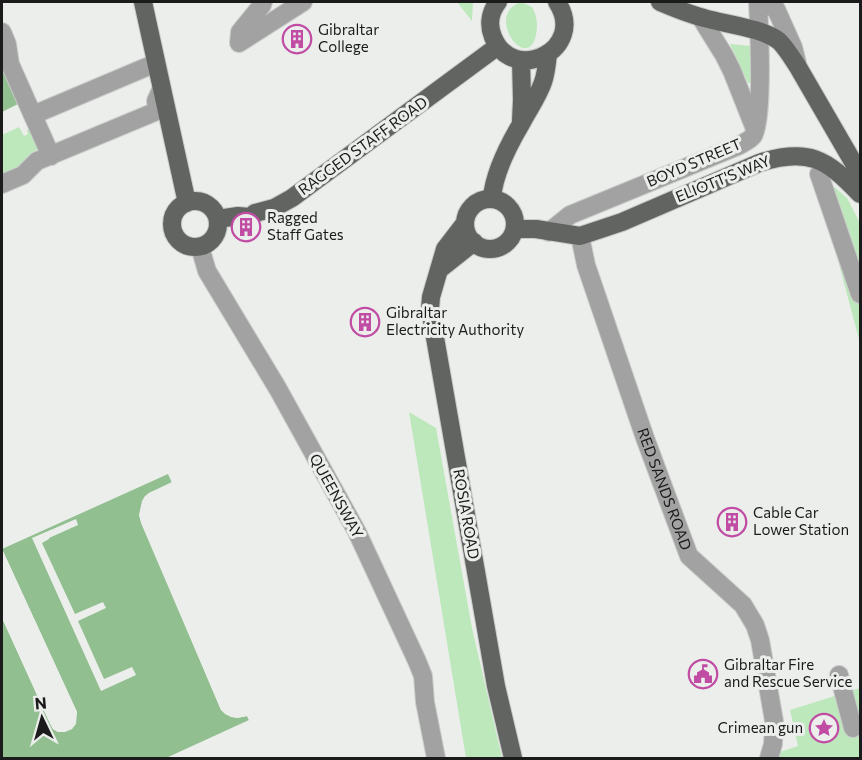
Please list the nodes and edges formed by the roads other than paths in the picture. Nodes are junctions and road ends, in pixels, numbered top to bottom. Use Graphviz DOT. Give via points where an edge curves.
graph roads {
  1 [pos="143,2"];
  2 [pos="263,2"];
  3 [pos="303,2"];
  4 [pos="496,2"];
  5 [pos="557,2"];
  6 [pos="660,2"];
  7 [pos="758,2"];
  8 [pos="701,18"];
  9 [pos="759,31"];
  10 [pos="2,32"];
  11 [pos="498,46"];
  12 [pos="548,54"];
  13 [pos="521,60"];
  14 [pos="156,63"];
  15 [pos="798,67"];
  16 [pos="161,90"];
  17 [pos="33,115"];
  18 [pos="521,123"];
  19 [pos="755,131"];
  20 [pos="51,156"];
  21 [pos="819,174"];
  22 [pos="852,175"];
  23 [pos="2,184"];
  24 [pos="861,194"];
  25 [pos="492,198"];
  26 [pos="187,203"];
  27 [pos="218,219"];
  28 [pos="465,223"];
  29 [pos="516,229"];
  30 [pos="549,231"];
  31 [pos="580,236"];
  32 [pos="474,243"];
  33 [pos="200,247"];
  34 [pos="440,269"];
  35 [pos="861,294"];
  36 [pos="839,675"];
  37 [pos="852,728"];
  38 [pos="436,759"];
  39 [pos="513,759"];
  40 [pos="769,759"];
  1 -- 14 [label="main road"];
  2 -- 3 [label="street" via="240,32 239,44"];
  4 -- 11 [label="main road" via="490,26"];
  5 -- 12 [label="main road" via="564,27 558,45"];
  6 -- 8 [label="main road"];
  7 -- 9 [label="street"];
  7 -- 15 [label="street" via="776,9"];
  8 -- 9 [label="main road"];
  8 -- 19 [label="street, BOYD STREET" via="732,71"];
  9 -- 15 [label="main road" via="779,42"];
  9 -- 19 [label="street"];
  10 -- 17 [label="street" via="10,64"];
  11 -- 13 [label="main road"];
  11 -- 27 [label="main road, RAGGED STAFF ROAD" via="292,198 250,217"];
  12 -- 13 [label="main road"];
  12 -- 18 [label="main road" via="543,82"];
  13 -- 18 [label="main road"];
  14 -- 16 [label="main road"];
  14 -- 17 [label="street"];
  15 -- 22 [label="main road"];
  16 -- 20 [label="street" via="157,111"];
  16 -- 26 [label="main road"];
  17 -- 20 [label="street"];
  18 -- 25 [label="main road" via="497,172"];
  19 -- 30 [label="street, BOYD STREET" via="738,146 570,214"];
  20 -- 23 [label="street"];
  21 -- 35 [label="street"];
  22 -- 24 [label="main road, ELIOTT'S WAY"];
  22 -- 31 [label="main road, ELIOTT'S WAY" via="809,157 782,157"];
  25 -- 28 [label="main road, ROSIA ROAD" via="477,202"];
  25 -- 29 [label="main road" via="512,210"];
  26 -- 27 [label="main road" via="209,206"];
  26 -- 33 [label="main road" via="176,212 173,232 181,243"];
  27 -- 33 [label="main road" via="212,240"];
  28 -- 32 [label="main road"];
  28 -- 34 [label="main road, ROSIA ROAD" via="445,249"];
  29 -- 30 [label="main road"];
  29 -- 32 [label="main road" via="501,246 487,249"];
  30 -- 31 [label="main road"];
  31 -- 40 [label="street, RED SANDS ROAD" via="586,265 689,556 744,605 755,625 774,721"];
  32 -- 34 [label="main road"];
  33 -- 38 [label="street, QUEENSWAY" via="207,271 357,532 417,661 423,676 424,702"];
  34 -- 39 [label="main road, ROSIA ROAD" via="430,309 496,686"];
  36 -- 37 [label="street"];
}
